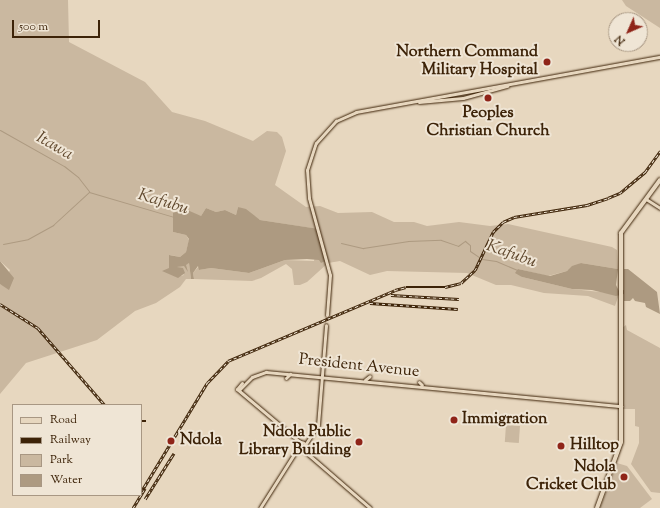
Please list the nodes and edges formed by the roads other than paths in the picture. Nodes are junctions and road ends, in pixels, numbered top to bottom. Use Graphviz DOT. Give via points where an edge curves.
graph roads {
  1 [pos="660,57"];
  2 [pos="496,88"];
  3 [pos="430,99"];
  4 [pos="660,180"];
  5 [pos="646,199"];
  6 [pos="660,208"];
  7 [pos="327,315"];
  8 [pos="326,325"];
  9 [pos="323,370"];
  10 [pos="274,372"];
  11 [pos="281,373"];
  12 [pos="290,374"];
  13 [pos="322,377"];
  14 [pos="372,379"];
  15 [pos="366,381"];
  16 [pos="414,386"];
  17 [pos="421,386"];
  18 [pos="621,406"];
  19 [pos="299,444"];
  20 [pos="303,448"];
  21 [pos="296,451"];
  22 [pos="260,508"];
  23 [pos="370,508"];
  24 [pos="597,508"];
  1 -- 2 [label="main road"];
  2 -- 3 [label="main road"];
  2 -- 3 [label="main road" via="463,98"];
  3 -- 7 [label="main road" via="348,115 325,131 312,150 308,163 307,184 330,271"];
  4 -- 5 [label="highway"];
  5 -- 6 [label="main road"];
  5 -- 18 [label="highway" via="622,233"];
  8 -- 9 [label="main road"];
  9 -- 13 [label="main road"];
  9 -- 13 [label="main road"];
  10 -- 11 [label="main road, President Avenue"];
  10 -- 13 [label="main road, President Avenue"];
  10 -- 19 [label="main road, President Avenue" via="262,370 238,390"];
  11 -- 12 [label="main road, President Avenue"];
  11 -- 12 [label="main road" via="285,378"];
  12 -- 13 [label="main road, President Avenue"];
  13 -- 15 [label="main road, President Avenue"];
  13 -- 19 [label="main road" via="316,426"];
  13 -- 20 [label="main road" via="318,427"];
  14 -- 15 [label="main road, President Avenue"];
  14 -- 15 [label="main road"];
  14 -- 15 [label="main road" via="370,385"];
  14 -- 16 [label="main road, President Avenue"];
  16 -- 17 [label="main road, President Avenue"];
  16 -- 17 [label="main road" via="418,382"];
  16 -- 17 [label="main road" via="417,390"];
  17 -- 18 [label="main road, President Avenue"];
  18 -- 24 [label="highway" via="620,444"];
  19 -- 20 [label="main road"];
  19 -- 20 [label="main road"];
  19 -- 21 [label="main road"];
  20 -- 21 [label="main road"];
  20 -- 23 [label="main road"];
  21 -- 22 [label="main road"];
}
